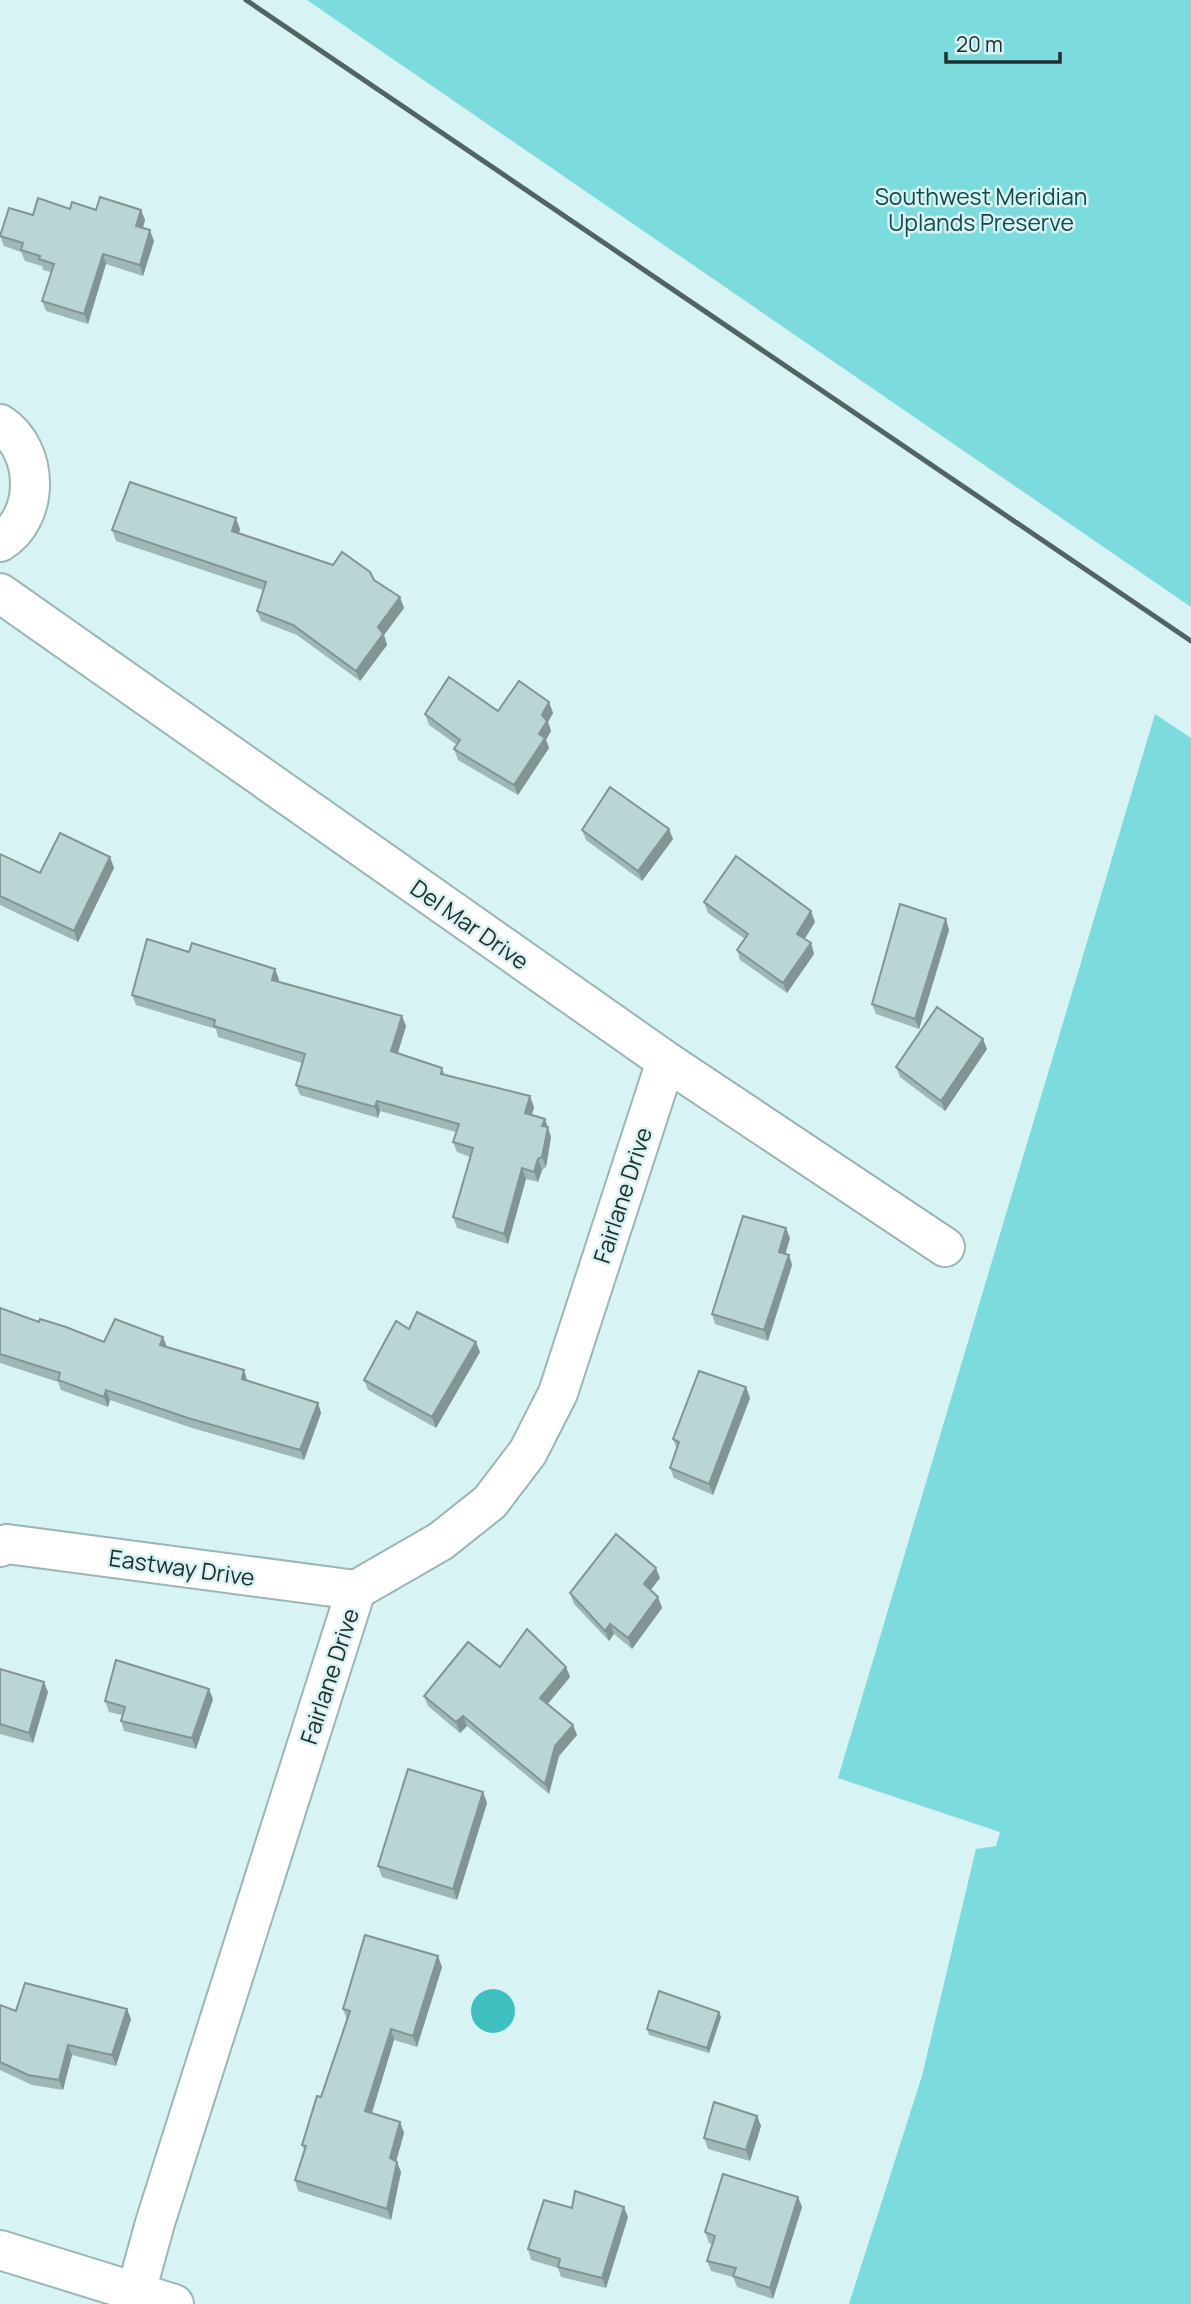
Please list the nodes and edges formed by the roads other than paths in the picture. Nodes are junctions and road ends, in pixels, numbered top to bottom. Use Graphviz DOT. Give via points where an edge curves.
graph roads {
  1 [pos="0,424"];
  2 [pos="0,542"];
  3 [pos="0,593"];
  4 [pos="666,1061"];
  5 [pos="945,1247"];
  6 [pos="3,1543"];
  7 [pos="356,1590"];
  8 [pos="0,2250"];
  9 [pos="136,2292"];
  10 [pos="174,2304"];
  1 -- 2 [label="street" via="20,444 31,484 18,523"];
  3 -- 4 [label="street, Del Mar Drive"];
  4 -- 5 [label="street, Del Mar Drive"];
  4 -- 7 [label="street, Fairlane Drive" via="558,1393 528,1452 490,1502 441,1541"];
  6 -- 7 [label="street, Eastway Drive"];
  7 -- 9 [label="street, Fairlane Drive"];
  8 -- 9 [label="street"];
  9 -- 10 [label="street"];
}
